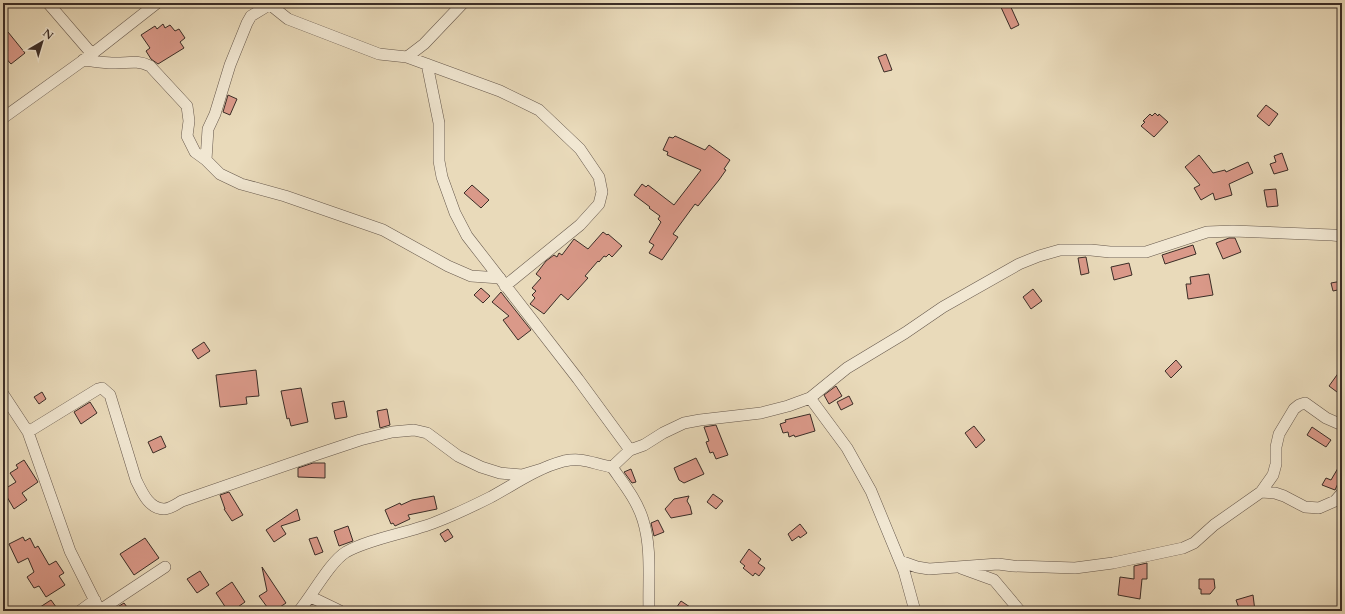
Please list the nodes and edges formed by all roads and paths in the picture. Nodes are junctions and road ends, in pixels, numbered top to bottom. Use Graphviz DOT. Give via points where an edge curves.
graph roads {
  1 [pos="48,3"];
  2 [pos="157,3"];
  3 [pos="462,3"];
  4 [pos="269,4"];
  5 [pos="87,57"];
  6 [pos="407,58"];
  7 [pos="427,64"];
  8 [pos="3,118"];
  9 [pos="206,160"];
  10 [pos="1342,236"];
  11 [pos="503,282"];
  12 [pos="3,394"];
  13 [pos="810,398"];
  14 [pos="1342,425"];
  15 [pos="28,432"];
  16 [pos="630,450"];
  17 [pos="612,467"];
  18 [pos="542,469"];
  19 [pos="1262,492"];
  20 [pos="1342,493"];
  21 [pos="900,561"];
  22 [pos="164,566"];
  23 [pos="956,567"];
  24 [pos="311,597"];
  25 [pos="95,600"];
  26 [pos="80,611"];
  27 [pos="100,611"];
  28 [pos="299,611"];
  29 [pos="340,611"];
  30 [pos="649,611"];
  31 [pos="915,611"];
  32 [pos="1020,611"];
  1 -- 5 [label="street"];
  2 -- 5 [label="street"];
  3 -- 6 [label="street" via="424,44"];
  4 -- 6 [label="street" via="288,19 379,54"];
  4 -- 9 [label="street" via="251,16 230,65 208,129"];
  5 -- 8 [label="street"];
  5 -- 9 [label="street" via="114,64 133,61 150,66 187,106 188,136 195,152"];
  6 -- 7 [label="street"];
  7 -- 11 [label="street" via="439,123 439,162 442,177 455,214 467,236"];
  7 -- 11 [label="street" via="500,91 539,110 580,149 599,177 602,192 599,204 580,224"];
  9 -- 11 [label="street" via="220,174 241,184 285,196 383,230 448,266 472,276"];
  10 -- 13 [label="street" via="1207,232 1146,252 1060,250 1039,256 1019,264 943,306 905,333 847,368"];
  11 -- 16 [label="street"];
  12 -- 15 [label="street"];
  13 -- 16 [label="street" via="761,413 684,423"];
  13 -- 21 [label="street" via="847,448 871,491"];
  14 -- 19 [label="street" via="1326,418 1305,403 1294,409 1279,434 1273,475"];
  15 -- 18 [label="street" via="102,388 110,395 142,494 151,504 166,509 182,501 318,454 392,432 414,430 427,433 458,456 481,467 500,472 522,475"];
  15 -- 25 [label="street" via="70,551"];
  16 -- 17 [label="street"];
  17 -- 18 [label="street" via="586,460 564,461"];
  17 -- 30 [label="street" via="643,519 649,556"];
  18 -- 24 [label="street" via="435,523 347,552 335,561"];
  19 -- 20 [label="street" via="1284,496 1305,507 1319,508 1335,501"];
  19 -- 23 [label="street" via="1214,525 1194,543 1183,548 1113,563 1075,568 998,564"];
  21 -- 23 [label="street" via="930,569"];
  21 -- 31 [label="street"];
  22 -- 27 [label="street"];
  23 -- 32 [label="street" via="994,580"];
  24 -- 28 [label="street"];
  24 -- 29 [label="street"];
  25 -- 26 [label="street"];
  25 -- 27 [label="street"];
}
